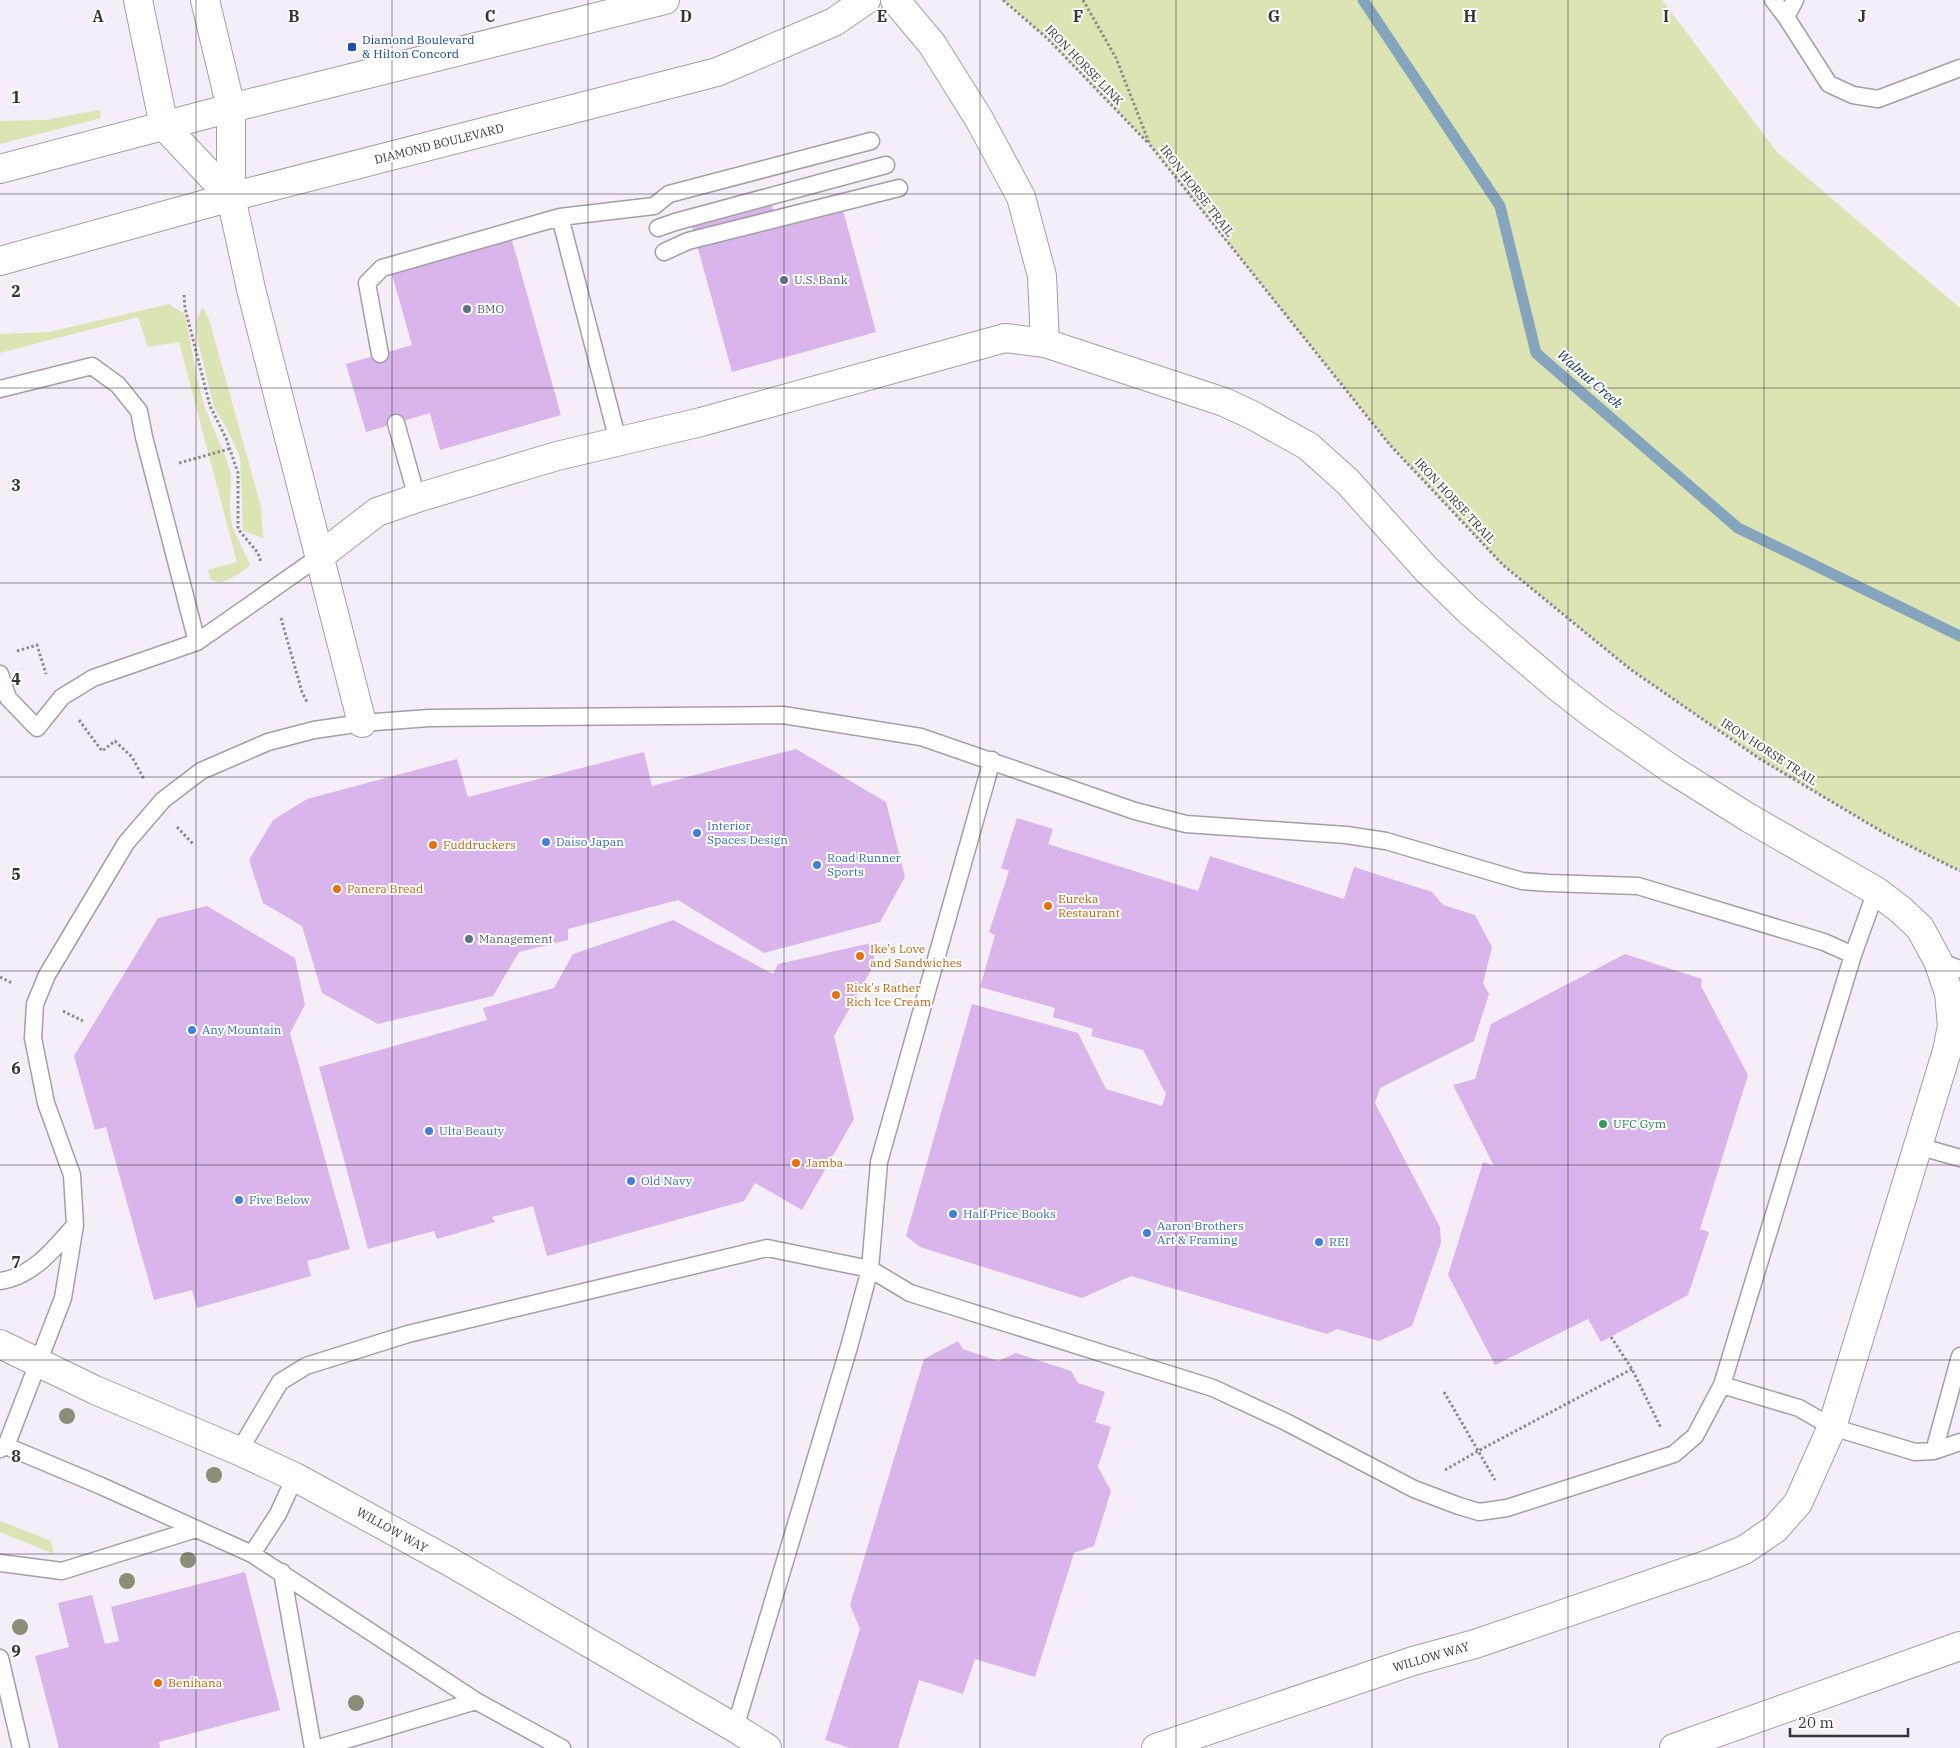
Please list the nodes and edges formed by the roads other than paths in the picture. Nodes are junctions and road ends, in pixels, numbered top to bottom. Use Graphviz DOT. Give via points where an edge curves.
graph roads {
  1 [pos="138,0"];
  2 [pos="205,0"];
  3 [pos="665,0"];
  4 [pos="866,0"];
  5 [pos="895,0"];
  6 [pos="1773,0"];
  7 [pos="1795,0"];
  8 [pos="1786,17"];
  9 [pos="1960,68"];
  10 [pos="231,108"];
  11 [pos="164,126"];
  12 [pos="871,141"];
  13 [pos="886,165"];
  14 [pos="0,169"];
  15 [pos="899,188"];
  16 [pos="231,197"];
  17 [pos="560,218"];
  18 [pos="658,228"];
  19 [pos="664,252"];
  20 [pos="0,260"];
  21 [pos="1045,343"];
  22 [pos="380,354"];
  23 [pos="0,389"];
  24 [pos="396,423"];
  25 [pos="618,441"];
  26 [pos="417,498"];
  27 [pos="320,556"];
  28 [pos="197,642"];
  29 [pos="0,674"];
  30 [pos="4,699"];
  31 [pos="362,723"];
  32 [pos="992,760"];
  33 [pos="1876,891"];
  34 [pos="1853,955"];
  35 [pos="1949,965"];
  36 [pos="1918,1146"];
  37 [pos="1960,1158"];
  38 [pos="75,1224"];
  39 [pos="870,1269"];
  40 [pos="0,1281"];
  41 [pos="0,1344"];
  42 [pos="1960,1356"];
  43 [pos="38,1363"];
  44 [pos="1722,1385"];
  45 [pos="1832,1427"];
  46 [pos="1960,1442"];
  47 [pos="3,1447"];
  48 [pos="238,1451"];
  49 [pos="1934,1451"];
  50 [pos="294,1477"];
  51 [pos="196,1529"];
  52 [pos="252,1554"];
  53 [pos="0,1563"];
  54 [pos="282,1572"];
  55 [pos="1960,1646"];
  56 [pos="0,1658"];
  57 [pos="476,1701"];
  58 [pos="736,1728"];
  59 [pos="21,1748"];
  60 [pos="313,1748"];
  61 [pos="319,1748"];
  62 [pos="562,1748"];
  63 [pos="766,1748"];
  64 [pos="1156,1748"];
  65 [pos="1674,1748"];
  1 -- 11 [label="main road"];
  2 -- 10 [label="main road"];
  3 -- 10 [label="main road"];
  4 -- 16 [label="main road, DIAMOND BOULEVARD" via="834,22 717,72"];
  5 -- 21 [label="main road" via="932,44 979,119 1021,197 1042,276"];
  6 -- 8 [label="lane"];
  7 -- 8 [label="lane"];
  8 -- 9 [label="lane" via="1829,84 1853,95 1878,99"];
  10 -- 11 [label="main road"];
  10 -- 16 [label="main road"];
  11 -- 14 [label="main road"];
  11 -- 16 [label="main road"];
  12 -- 17 [label="lane" via="669,194 654,206"];
  13 -- 18 [label="lane"];
  15 -- 19 [label="lane" via="688,241"];
  16 -- 20 [label="main road, DIAMOND BOULEVARD"];
  16 -- 27 [label="main road" via="251,289"];
  17 -- 22 [label="lane" via="382,268 367,283"];
  17 -- 25 [label="lane"];
  21 -- 25 [label="main road, WILLOW WAY" via="1005,338 701,422"];
  21 -- 33 [label="main road, WILLOW WAY" via="1224,402 1308,446 1348,482 1426,569 1469,611 1559,688 1670,769"];
  23 -- 28 [label="lane" via="92,366 118,385 140,411 152,471"];
  24 -- 26 [label="lane"];
  25 -- 26 [label="main road, WILLOW WAY"];
  26 -- 27 [label="main road, WILLOW WAY" via="377,512"];
  27 -- 28 [label="lane"];
  27 -- 31 [label="main road"];
  28 -- 30 [label="lane" via="93,678 62,698 37,728"];
  29 -- 30 [label="lane"];
  31 -- 32 [label="lane" via="429,718 783,715 921,737"];
  31 -- 38 [label="lane" via="319,729 268,742 201,771 163,800 126,843 48,975 36,1004 33,1038 46,1103 72,1175"];
  32 -- 34 [label="lane" via="1136,811 1186,824 1346,835 1386,841 1522,881 1638,886 1824,942"];
  32 -- 39 [label="lane" via="879,1162"];
  33 -- 34 [label="lane"];
  33 -- 35 [label="main road, WILLOW WAY" via="1920,928"];
  34 -- 44 [label="lane"];
  35 -- 36 [label="main road, WILLOW WAY" via="1952,1026"];
  36 -- 37 [label="lane"];
  36 -- 45 [label="main road, WILLOW WAY"];
  38 -- 40 [label="lane" via="48,1257 11,1280"];
  38 -- 43 [label="lane" via="63,1298"];
  39 -- 44 [label="lane" via="910,1293 1213,1388 1414,1488 1479,1512 1507,1508 1674,1454 1695,1436"];
  39 -- 48 [label="lane" via="767,1248 408,1334 306,1366 280,1382"];
  39 -- 58 [label="lane"];
  41 -- 43 [label="main road, WILLOW WAY"];
  42 -- 49 [label="lane"];
  43 -- 47 [label="lane"];
  43 -- 48 [label="main road, WILLOW WAY"];
  44 -- 45 [label="lane" via="1799,1408"];
  45 -- 49 [label="lane" via="1915,1452"];
  45 -- 64 [label="main road, WILLOW WAY" via="1798,1503 1775,1530 1744,1550 1706,1566 1475,1644 1413,1661"];
  46 -- 49 [label="lane"];
  47 -- 51 [label="lane" via="99,1485"];
  48 -- 50 [label="main road, WILLOW WAY"];
  50 -- 52 [label="lane" via="278,1514"];
  50 -- 58 [label="main road, WILLOW WAY" via="452,1563"];
  51 -- 52 [label="lane"];
  51 -- 53 [label="lane" via="62,1571"];
  52 -- 54 [label="lane"];
  54 -- 57 [label="lane"];
  54 -- 60 [label="lane"];
  55 -- 65 [label="main road"];
  56 -- 59 [label="lane"];
  57 -- 61 [label="lane"];
  57 -- 62 [label="lane"];
  58 -- 63 [label="main road, WILLOW WAY"];
}
